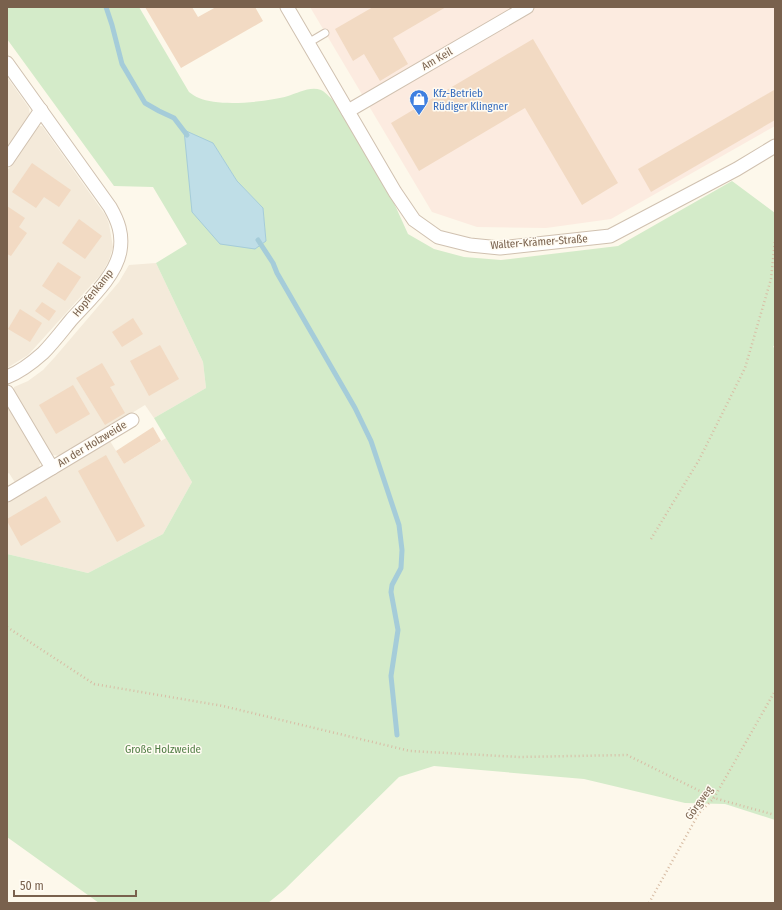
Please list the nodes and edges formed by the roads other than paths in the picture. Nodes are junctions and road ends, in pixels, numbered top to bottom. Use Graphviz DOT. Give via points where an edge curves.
graph roads {
  1 [pos="287,7"];
  2 [pos="527,7"];
  3 [pos="325,33"];
  4 [pos="308,43"];
  5 [pos="7,63"];
  6 [pos="41,110"];
  7 [pos="348,111"];
  8 [pos="775,146"];
  9 [pos="7,160"];
  10 [pos="7,377"];
  11 [pos="7,392"];
  12 [pos="132,420"];
  13 [pos="52,468"];
  14 [pos="7,495"];
  1 -- 4 [label="street, Walter-Krämer-Straße"];
  2 -- 7 [label="street, Am Keil"];
  3 -- 4 [label="lane"];
  4 -- 7 [label="street, Walter-Krämer-Straße"];
  5 -- 6 [label="street, Hopfenkamp"];
  6 -- 9 [label="street"];
  6 -- 10 [label="street, Hopfenkamp" via="110,207 119,228 120,252 107,280 43,353"];
  7 -- 8 [label="street, Walter-Krämer-Straße" via="414,220 438,237 470,245 500,248 610,236"];
  11 -- 13 [label="street, An der Holzweide"];
  12 -- 13 [label="street, An der Holzweide"];
  13 -- 14 [label="street, An der Holzweide"];
}
